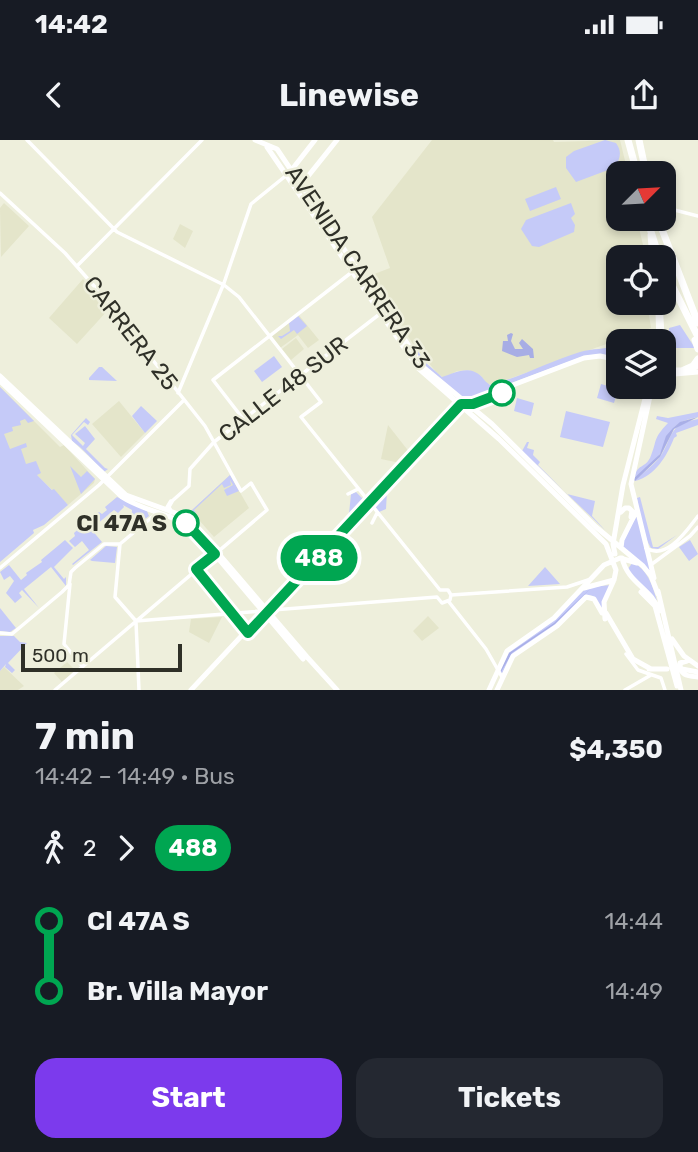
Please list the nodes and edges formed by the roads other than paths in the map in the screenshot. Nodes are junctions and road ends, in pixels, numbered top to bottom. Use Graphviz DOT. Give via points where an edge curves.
graph roads {
  1 [pos="27,140"];
  2 [pos="202,140"];
  3 [pos="255,140"];
  4 [pos="316,140"];
  5 [pos="337,140"];
  6 [pos="628,140"];
  7 [pos="639,140"];
  8 [pos="634,161"];
  9 [pos="643,161"];
  10 [pos="290,172"];
  11 [pos="298,184"];
  12 [pos="0,193"];
  13 [pos="676,210"];
  14 [pos="698,216"];
  15 [pos="114,229"];
  16 [pos="662,231"];
  17 [pos="77,266"];
  18 [pos="354,269"];
  19 [pos="224,285"];
  20 [pos="676,290"];
  21 [pos="691,298"];
  22 [pos="676,300"];
  23 [pos="381,313"];
  24 [pos="695,318"];
  25 [pos="270,336"];
  26 [pos="697,343"];
  27 [pos="606,358"];
  28 [pos="698,359"];
  29 [pos="606,361"];
  30 [pos="698,366"];
  31 [pos="676,370"];
  32 [pos="684,370"];
  33 [pos="676,371"];
  34 [pos="698,372"];
  35 [pos="301,375"];
  36 [pos="0,376"];
  37 [pos="0,381"];
  38 [pos="178,393"];
  39 [pos="647,399"];
  40 [pos="647,399"];
  41 [pos="184,400"];
  42 [pos="479,402"];
  43 [pos="464,404"];
  44 [pos="478,412"];
  45 [pos="244,420"];
  46 [pos="214,442"];
  47 [pos="105,479"];
  48 [pos="358,489"];
  49 [pos="348,494"];
  50 [pos="622,496"];
  51 [pos="632,496"];
  52 [pos="568,499"];
  53 [pos="171,502"];
  54 [pos="369,502"];
  55 [pos="636,509"];
  56 [pos="160,511"];
  57 [pos="171,512"];
  58 [pos="376,512"];
  59 [pos="619,515"];
  60 [pos="697,522"];
  61 [pos="372,523"];
  62 [pos="616,528"];
  63 [pos="689,530"];
  64 [pos="694,533"];
  65 [pos="622,540"];
  66 [pos="120,544"];
  67 [pos="646,548"];
  68 [pos="217,552"];
  69 [pos="616,556"];
  70 [pos="640,564"];
  71 [pos="651,566"];
  72 [pos="0,568"];
  73 [pos="592,577"];
  74 [pos="614,580"];
  75 [pos="70,582"];
  76 [pos="440,590"];
  77 [pos="580,591"];
  78 [pos="62,593"];
  79 [pos="658,593"];
  80 [pos="69,594"];
  81 [pos="451,595"];
  82 [pos="437,597"];
  83 [pos="449,602"];
  84 [pos="258,605"];
  85 [pos="254,611"];
  86 [pos="266,611"];
  87 [pos="606,616"];
  88 [pos="136,621"];
  89 [pos="666,624"];
  90 [pos="0,633"];
  91 [pos="696,665"];
  92 [pos="82,666"];
  93 [pos="667,669"];
  94 [pos="682,669"];
  95 [pos="651,672"];
  96 [pos="500,673"];
  97 [pos="696,675"];
  98 [pos="679,681"];
  99 [pos="55,690"];
  100 [pos="139,690"];
  101 [pos="193,690"];
  102 [pos="336,690"];
  103 [pos="489,690"];
  104 [pos="497,690"];
  105 [pos="625,690"];
  106 [pos="665,690"];
  107 [pos="680,690"];
  1 -- 15 [label="street"];
  2 -- 15 [label="street"];
  3 -- 10 [label="main road, AVENIDA CARRERA 33" via="276,148"];
  4 -- 10 [label="main road"];
  5 -- 11 [label="main road"];
  6 -- 8 [label="highway"];
  7 -- 9 [label="highway"];
  10 -- 11 [label="main road, AVENIDA CARRERA 33"];
  10 -- 19 [label="street" via="251,204"];
  11 -- 18 [label="main road, AVENIDA CARRERA 33"];
  12 -- 17 [label="street, CARRERA 25"];
  13 -- 14 [label="street"];
  15 -- 17 [label="street"];
  15 -- 19 [label="street"];
  16 -- 24 [label="highway"];
  17 -- 38 [label="street, CARRERA 25"];
  18 -- 23 [label="main road, AVENIDA CARRERA 33"];
  18 -- 25 [label="street"];
  18 -- 43 [label="main road, AVENIDA CARRERA 33" via="421,364"];
  19 -- 25 [label="street"];
  19 -- 38 [label="street"];
  20 -- 24 [label="highway"];
  21 -- 24 [label="highway"];
  22 -- 26 [label="highway"];
  23 -- 35 [label="street, CALLE 48 SUR"];
  23 -- 43 [label="main road, AVENIDA CARRERA 33" via="418,368"];
  24 -- 26 [label="highway"];
  25 -- 35 [label="street"];
  25 -- 45 [label="street" via="213,380"];
  27 -- 43 [label="main road" via="584,358"];
  28 -- 32 [label="highway"];
  29 -- 42 [label="main road" via="583,362"];
  30 -- 32 [label="main road"];
  31 -- 32 [label="main road"];
  33 -- 34 [label="main road"];
  35 -- 45 [label="street, CALLE 48 SUR"];
  35 -- 48 [label="street" via="321,402 301,417"];
  36 -- 47 [label="main road"];
  37 -- 47 [label="main road"];
  38 -- 41 [label="street, CARRERA 25"];
  39 -- 50 [label="main road"];
  40 -- 51 [label="main road" via="631,478"];
  41 -- 46 [label="street, CARRERA 25"];
  41 -- 47 [label="street"];
  42 -- 43 [label="main road"];
  42 -- 44 [label="main road"];
  43 -- 44 [label="main road, AVENIDA CARRERA 33"];
  43 -- 54 [label="main road"];
  43 -- 74 [label="main road, AVENIDA CARRERA 33" via="606,544 615,567"];
  44 -- 52 [label="main road, AVENIDA CARRERA 33"];
  45 -- 46 [label="street, CALLE 48 SUR"];
  46 -- 53 [label="street, CALLE 48 SUR" via="190,469 190,485"];
  46 -- 68 [label="street, CARRERA 25" via="241,491 251,483 267,510"];
  47 -- 56 [label="main road" via="131,502"];
  47 -- 72 [label="street"];
  48 -- 49 [label="street"];
  48 -- 54 [label="street"];
  50 -- 51 [label="main road" via="627,504"];
  50 -- 59 [label="main road"];
  51 -- 55 [label="main road"];
  52 -- 62 [label="main road" via="603,531 610,533"];
  52 -- 70 [label="main road, AVENIDA CARRERA 33"];
  53 -- 56 [label="street"];
  53 -- 57 [label="main road"];
  54 -- 58 [label="street"];
  54 -- 86 [label="main road"];
  55 -- 65 [label="main road"];
  55 -- 67 [label="main road"];
  56 -- 57 [label="main road"];
  56 -- 66 [label="street"];
  56 -- 68 [label="main road" via="193,528"];
  57 -- 68 [label="main road" via="194,524"];
  58 -- 61 [label="street"];
  58 -- 76 [label="street"];
  59 -- 62 [label="main road"];
  59 -- 65 [label="main road" via="626,507 632,510"];
  60 -- 63 [label="street"];
  60 -- 64 [label="street"];
  62 -- 69 [label="main road"];
  63 -- 64 [label="street"];
  63 -- 67 [label="street" via="661,551"];
  64 -- 71 [label="street"];
  65 -- 98 [label="main road" via="624,567 657,604"];
  66 -- 75 [label="street" via="104,544 72,571"];
  66 -- 88 [label="street" via="115,597"];
  67 -- 71 [label="main road"];
  68 -- 84 [label="main road"];
  68 -- 86 [label="main road"];
  68 -- 88 [label="street"];
  69 -- 87 [label="main road" via="619,576 608,598"];
  69 -- 107 [label="main road" via="627,579 654,604"];
  70 -- 73 [label="main road" via="615,559"];
  70 -- 79 [label="main road, AVENIDA CARRERA 33"];
  71 -- 79 [label="main road"];
  73 -- 77 [label="main road"];
  73 -- 81 [label="street" via="572,586"];
  74 -- 77 [label="main road"];
  74 -- 87 [label="main road" via="604,602"];
  75 -- 78 [label="street"];
  75 -- 80 [label="street"];
  76 -- 81 [label="street" via="447,589"];
  76 -- 82 [label="street"];
  77 -- 96 [label="main road" via="548,623 510,648 503,656"];
  78 -- 80 [label="street"];
  78 -- 90 [label="street" via="10,634"];
  79 -- 89 [label="main road"];
  80 -- 92 [label="street" via="65,645"];
  81 -- 83 [label="street"];
  82 -- 83 [label="street" via="442,603"];
  82 -- 86 [label="street"];
  83 -- 96 [label="street"];
  84 -- 85 [label="main road"];
  84 -- 86 [label="main road"];
  85 -- 86 [label="street"];
  85 -- 88 [label="street"];
  86 -- 101 [label="main road"];
  86 -- 102 [label="main road"];
  87 -- 95 [label="main road" via="633,659"];
  87 -- 95 [label="main road" via="626,654"];
  87 -- 96 [label="main road" via="595,600 587,597 555,628 514,654"];
  88 -- 92 [label="street"];
  88 -- 100 [label="street"];
  89 -- 91 [label="main road" via="677,647"];
  89 -- 98 [label="main road"];
  91 -- 97 [label="main road" via="683,660 680,664 683,674"];
  92 -- 99 [label="street"];
  93 -- 95 [label="main road"];
  94 -- 97 [label="main road"];
  95 -- 105 [label="street"];
  95 -- 106 [label="street" via="661,677"];
  96 -- 103 [label="main road"];
  96 -- 104 [label="main road"];
  97 -- 107 [label="main road" via="684,681"];
  98 -- 107 [label="main road"];
}
